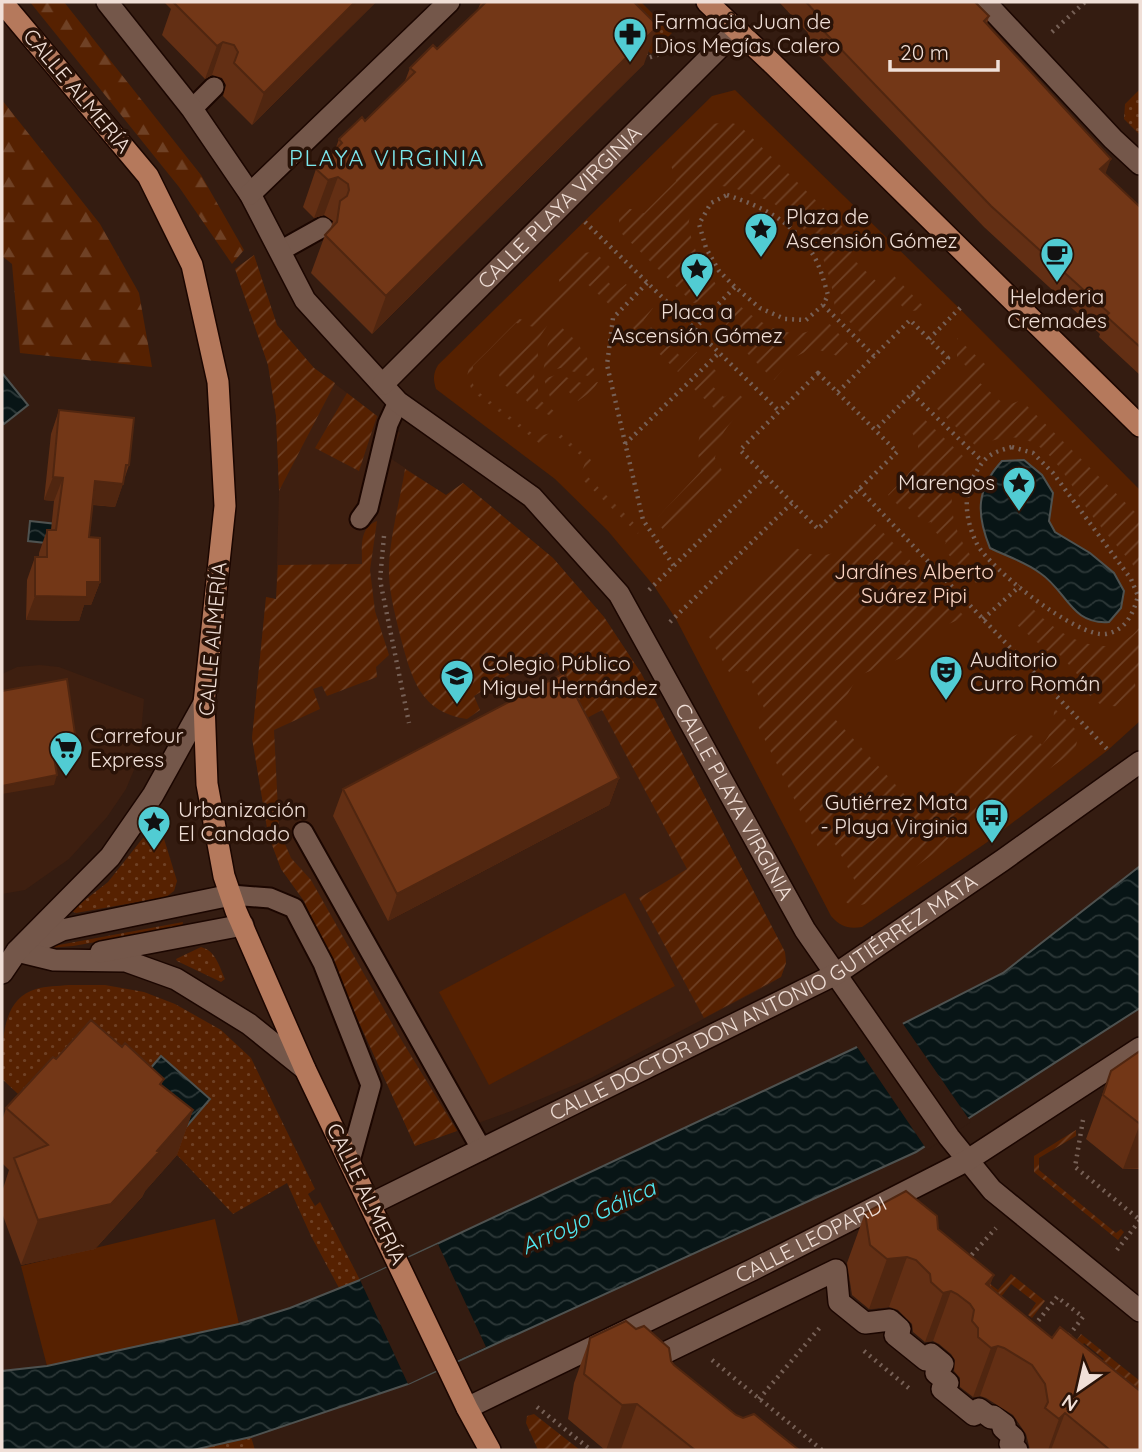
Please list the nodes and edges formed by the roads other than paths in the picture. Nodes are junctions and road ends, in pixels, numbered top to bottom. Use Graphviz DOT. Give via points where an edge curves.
graph roads {
  1 [pos="2,2"];
  2 [pos="449,2"];
  3 [pos="707,2"];
  4 [pos="985,2"];
  5 [pos="110,3"];
  6 [pos="736,31"];
  7 [pos="214,87"];
  8 [pos="192,109"];
  9 [pos="1140,164"];
  10 [pos="250,194"];
  11 [pos="323,227"];
  12 [pos="280,251"];
  13 [pos="383,384"];
  14 [pos="398,402"];
  15 [pos="1140,426"];
  16 [pos="360,519"];
  17 [pos="204,703"];
  18 [pos="1140,762"];
  19 [pos="303,832"];
  20 [pos="231,895"];
  21 [pos="243,925"];
  22 [pos="10,953"];
  23 [pos="2,973"];
  24 [pos="836,974"];
  25 [pos="1140,1048"];
  26 [pos="306,1069"];
  27 [pos="482,1150"];
  28 [pos="963,1153"];
  29 [pos="350,1161"];
  30 [pos="371,1204"];
  31 [pos="1140,1311"];
  32 [pos="656,1379"];
  33 [pos="467,1408"];
  34 [pos="490,1450"];
  35 [pos="1017,1450"];
  1 -- 17 [label="main road, CALLE ALMERÍA" via="148,176 192,265 218,382 225,506"];
  2 -- 10 [label="street"];
  3 -- 6 [label="main road"];
  4 -- 9 [label="street"];
  5 -- 8 [label="street, CALLE PLAYA VIRGINIA"];
  6 -- 13 [label="street, CALLE PLAYA VIRGINIA"];
  6 -- 15 [label="main road"];
  7 -- 8 [label="lane"];
  8 -- 10 [label="street, CALLE PLAYA VIRGINIA"];
  10 -- 12 [label="street, CALLE PLAYA VIRGINIA"];
  11 -- 12 [label="lane"];
  12 -- 13 [label="street, CALLE PLAYA VIRGINIA" via="306,300"];
  13 -- 14 [label="street, CALLE PLAYA VIRGINIA"];
  14 -- 16 [label="lane" via="388,424 368,508"];
  14 -- 24 [label="street, CALLE PLAYA VIRGINIA" via="532,496 619,594 805,930"];
  17 -- 20 [label="main road, CALLE ALMERÍA" via="207,784"];
  17 -- 22 [label="street" via="153,795 110,857"];
  18 -- 24 [label="street, CALLE DOCTOR DON ANTONIO GUTIÉRREZ MATA"];
  19 -- 27 [label="lane"];
  20 -- 21 [label="main road, CALLE ALMERÍA"];
  20 -- 22 [label="street" via="62,930"];
  20 -- 29 [label="lane" via="270,898 294,908 323,963 371,1085"];
  21 -- 22 [label="street" via="94,954"];
  21 -- 26 [label="main road, CALLE ALMERÍA"];
  22 -- 23 [label="street"];
  22 -- 26 [label="street" via="54,960 126,961 176,979 249,1024"];
  24 -- 27 [label="street, CALLE DOCTOR DON ANTONIO GUTIÉRREZ MATA"];
  24 -- 28 [label="street, CALLE PLAYA VIRGINIA"];
  25 -- 28 [label="street, CALLE LEOPARDI" via="1068,1095"];
  26 -- 29 [label="main road, CALLE ALMERÍA"];
  27 -- 30 [label="street, CALLE DOCTOR DON ANTONIO GUTIÉRREZ MATA"];
  28 -- 31 [label="street, CALLE PLAYA VIRGINIA" via="992,1190"];
  28 -- 33 [label="street, CALLE LEOPARDI" via="752,1270"];
  29 -- 30 [label="main road, CALLE ALMERÍA"];
  30 -- 33 [label="main road, CALLE ALMERÍA"];
  32 -- 35 [label="street" via="639,1365 836,1270 839,1302 865,1323 890,1320 900,1329 895,1335 926,1360 931,1354 943,1364 936,1373 948,1383 942,1389 974,1415 979,1409 1005,1425 1014,1438 1010,1444"];
  33 -- 34 [label="main road, CALLE ALMERÍA"];
}
